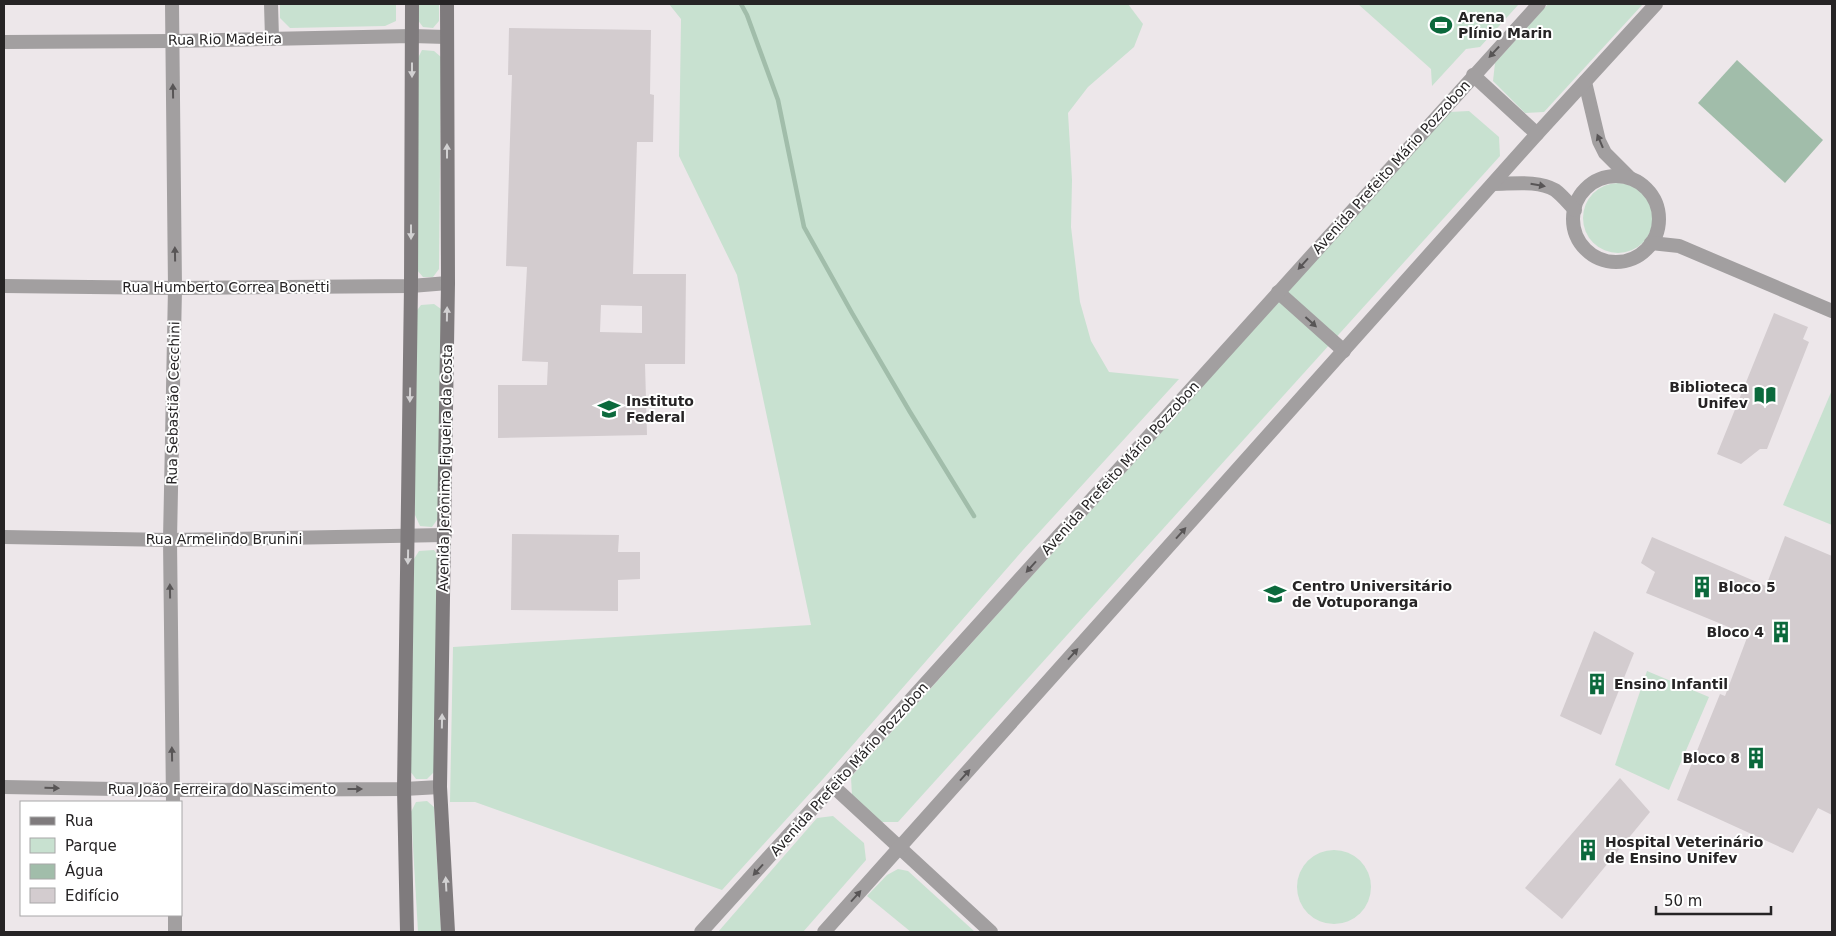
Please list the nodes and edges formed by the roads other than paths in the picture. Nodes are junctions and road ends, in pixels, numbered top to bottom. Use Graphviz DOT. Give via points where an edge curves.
graph roads {
  1 [pos="172,4"];
  2 [pos="272,4"];
  3 [pos="412,4"];
  4 [pos="447,4"];
  5 [pos="1539,4"];
  6 [pos="1656,4"];
  7 [pos="412,36"];
  8 [pos="446,37"];
  9 [pos="272,38"];
  10 [pos="172,41"];
  11 [pos="4,42"];
  12 [pos="1473,75"];
  13 [pos="1585,82"];
  14 [pos="1537,134"];
  15 [pos="1630,178"];
  16 [pos="1493,184"];
  17 [pos="1575,210"];
  18 [pos="1659,224"];
  19 [pos="1651,243"];
  20 [pos="1679,246"];
  21 [pos="448,283"];
  22 [pos="4,286"];
  23 [pos="411,286"];
  24 [pos="175,288"];
  25 [pos="1278,292"];
  26 [pos="1832,311"];
  27 [pos="1344,351"];
  28 [pos="445,535"];
  29 [pos="4,537"];
  30 [pos="408,537"];
  31 [pos="170,540"];
  32 [pos="4,787"];
  33 [pos="440,787"];
  34 [pos="834,787"];
  35 [pos="404,789"];
  36 [pos="172,796"];
  37 [pos="900,848"];
  38 [pos="175,916"];
  39 [pos="175,932"];
  40 [pos="407,932"];
  41 [pos="448,932"];
  42 [pos="702,932"];
  43 [pos="824,932"];
  44 [pos="991,932"];
  1 -- 10 [label="street, Rua Sebastião Cecchini"];
  2 -- 9 [label="street"];
  3 -- 7 [label="main road"];
  4 -- 8 [label="main road, Avenida Jerônimo Figueira da Costa"];
  5 -- 12 [label="street, Avenida Prefeito Mário Pozzobon, one-way"];
  6 -- 13 [label="street"];
  7 -- 8 [label="street, Rua Rio Madeira"];
  7 -- 9 [label="street, Rua Rio Madeira"];
  7 -- 23 [label="main road, one-way"];
  21 -- 8 [label="main road, Avenida Jerônimo Figueira da Costa, one-way"];
  9 -- 10 [label="street, Rua Rio Madeira"];
  10 -- 11 [label="street, Rua Rio Madeira"];
  24 -- 10 [label="street, Rua Sebastião Cecchini, one-way"];
  12 -- 14 [label="street"];
  12 -- 25 [label="street, Avenida Prefeito Mário Pozzobon, one-way"];
  13 -- 14 [label="street"];
  15 -- 13 [label="street, one-way" via="1605,153 1599,141"];
  14 -- 16 [label="street"];
  15 -- 17 [label="street" via="1601,178 1578,200"];
  15 -- 18 [label="street" via="1653,196"];
  16 -- 17 [label="street, one-way" via="1547,187 1556,191"];
  16 -- 27 [label="street"];
  17 -- 19 [label="street" via="1575,231 1580,241 1586,249 1604,260 1625,261"];
  18 -- 19 [label="street"];
  18 -- 20 [label="street"];
  19 -- 20 [label="street"];
  20 -- 26 [label="street"];
  21 -- 23 [label="street, Rua Humberto Correa Bonetti"];
  28 -- 21 [label="main road, Avenida Jerônimo Figueira da Costa, one-way"];
  22 -- 24 [label="street, Rua Humberto Correa Bonetti"];
  23 -- 24 [label="street, Rua Humberto Correa Bonetti"];
  23 -- 30 [label="main road, one-way"];
  24 -- 31 [label="street, Rua Sebastião Cecchini"];
  25 -- 27 [label="street, one-way"];
  25 -- 34 [label="street, Avenida Prefeito Mário Pozzobon, one-way"];
  37 -- 27 [label="street, one-way"];
  28 -- 30 [label="street, Rua Armelindo Brunini"];
  33 -- 28 [label="main road, Avenida Jerônimo Figueira da Costa, one-way"];
  29 -- 31 [label="street, Rua Armelindo Brunini"];
  30 -- 31 [label="street, Rua Armelindo Brunini"];
  30 -- 35 [label="main road, one-way"];
  36 -- 31 [label="street, Rua Sebastião Cecchini, one-way"];
  32 -- 36 [label="street, Rua João Ferreira do Nascimento, one-way"];
  33 -- 35 [label="street, Rua João Ferreira do Nascimento"];
  41 -- 33 [label="main road, Avenida Jerônimo Figueira da Costa, one-way"];
  34 -- 37 [label="street"];
  34 -- 42 [label="street, Avenida Prefeito Mário Pozzobon, one-way"];
  36 -- 35 [label="street, Rua João Ferreira do Nascimento, one-way"];
  35 -- 40 [label="main road"];
  43 -- 37 [label="street, one-way"];
  37 -- 44 [label="street"];
  38 -- 39 [label="street"];
}
